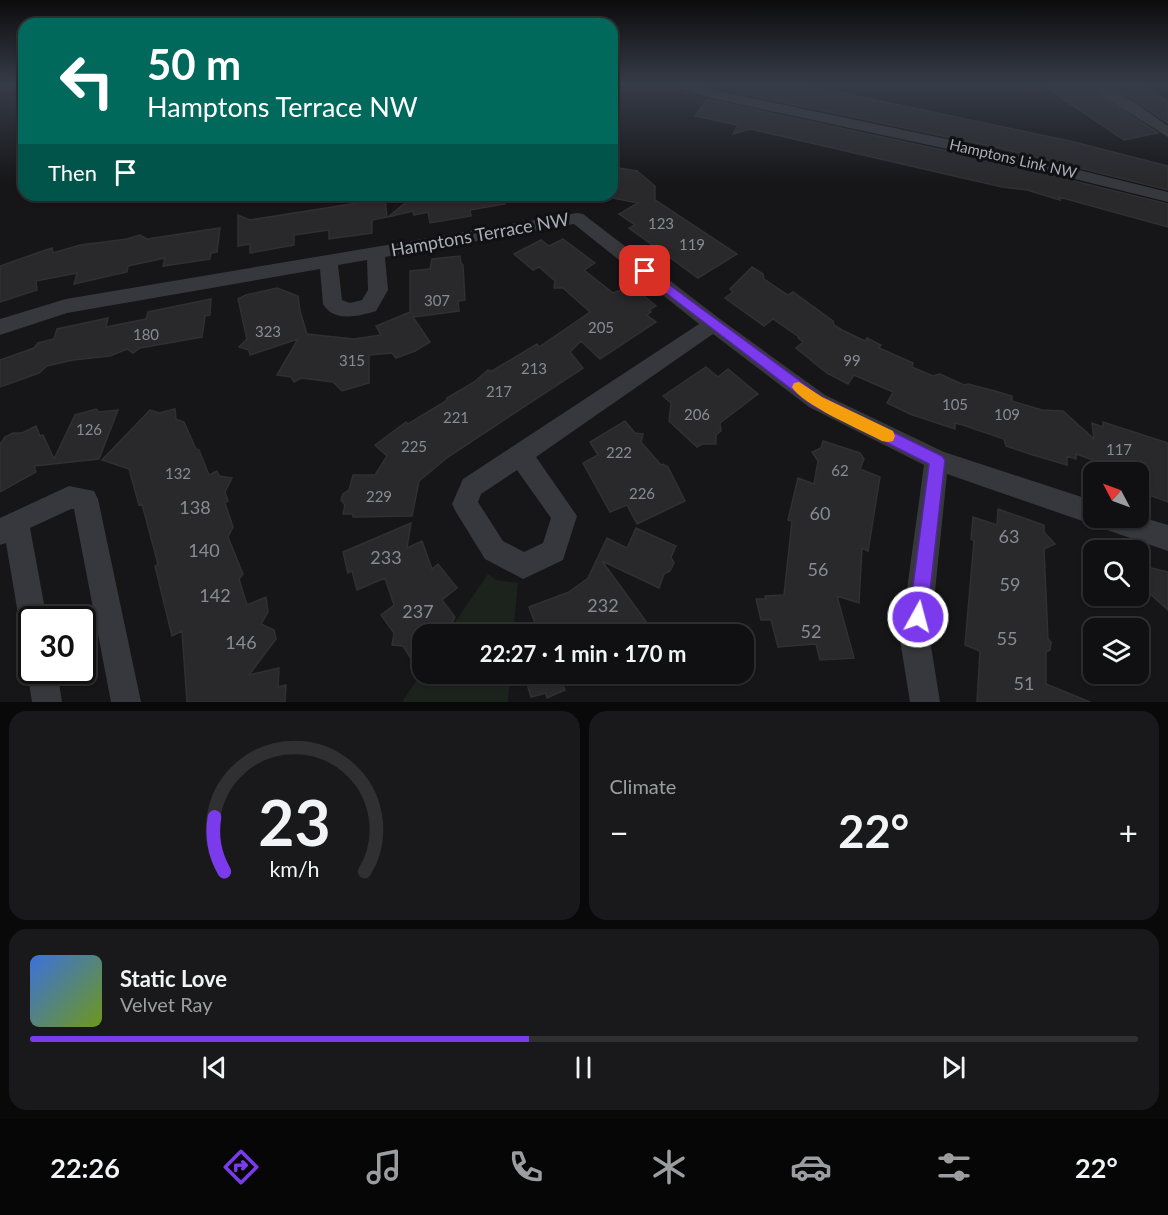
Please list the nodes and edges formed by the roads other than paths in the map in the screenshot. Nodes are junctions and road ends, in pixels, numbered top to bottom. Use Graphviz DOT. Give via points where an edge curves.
graph roads {
  1 [pos="818,117"];
  2 [pos="1145,117"];
  3 [pos="1168,133"];
  4 [pos="1168,197"];
  5 [pos="376,253"];
  6 [pos="328,261"];
  7 [pos="713,324"];
  8 [pos="0,327"];
  9 [pos="521,455"];
  10 [pos="937,460"];
  11 [pos="1083,509"];
  12 [pos="8,528"];
  13 [pos="1138,528"];
  14 [pos="1168,538"];
  15 [pos="29,606"];
  16 [pos="44,684"];
  17 [pos="47,702"];
  18 [pos="126,702"];
  19 [pos="925,702"];
  1 -- 4 [label="street, Hamptons Link NW" via="994,154"];
  2 -- 3 [label="street"];
  5 -- 6 [label="street, Hamptons Terrace NW"];
  5 -- 6 [label="street" via="378,290 369,306 348,311 333,304"];
  5 -- 7 [label="street, Hamptons Terrace NW" via="577,218"];
  6 -- 8 [label="street, Hamptons Terrace NW" via="66,306"];
  7 -- 9 [label="street"];
  7 -- 10 [label="street, Hamptons Terrace NW" via="817,401"];
  10 -- 11 [label="street, Hamptons Terrace NW"];
  10 -- 19 [label="street" via="915,640"];
  12 -- 15 [label="street"];
  12 -- 18 [label="street" via="69,497 85,499"];
  13 -- 14 [label="street"];
  16 -- 17 [label="street"];
}
